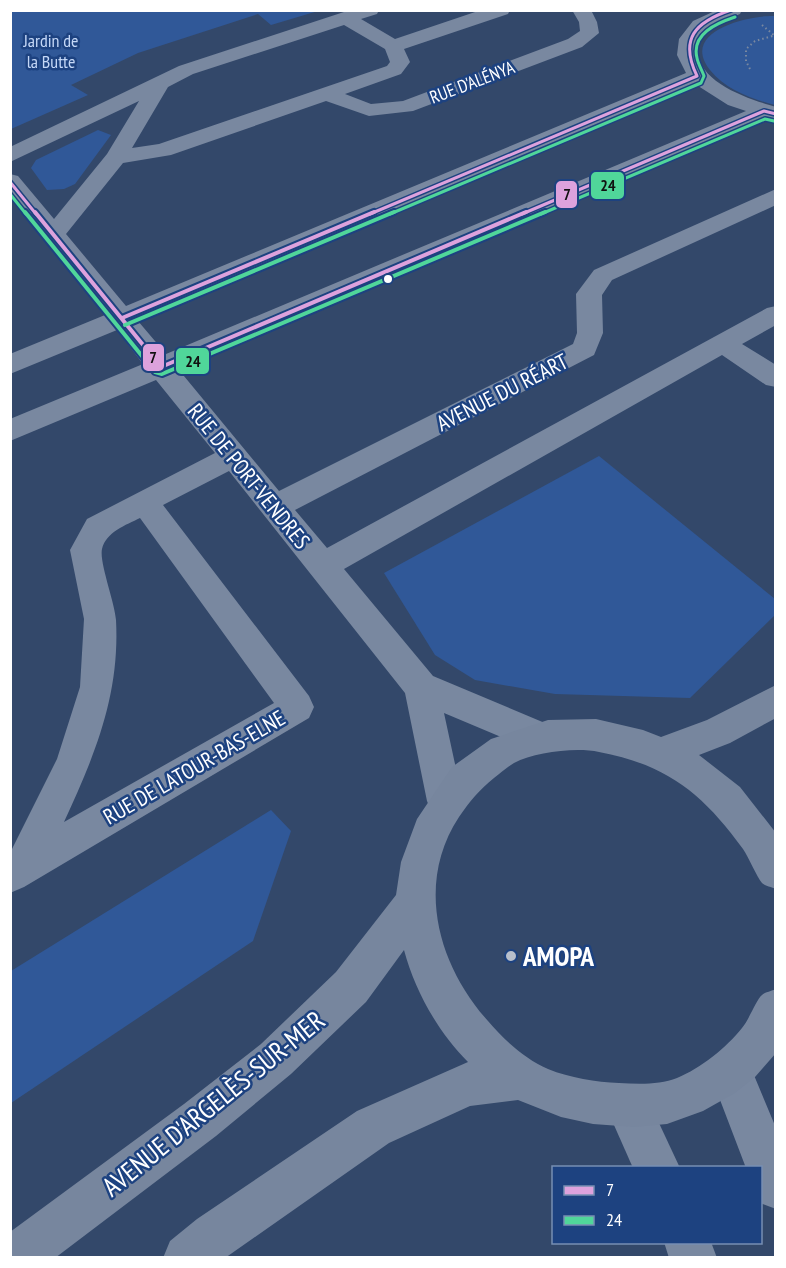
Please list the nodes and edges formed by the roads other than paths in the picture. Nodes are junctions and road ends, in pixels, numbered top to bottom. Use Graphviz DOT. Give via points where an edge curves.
graph roads {
  1 [pos="370,10"];
  2 [pos="501,10"];
  3 [pos="581,10"];
  4 [pos="693,10"];
  5 [pos="726,13"];
  6 [pos="346,18"];
  7 [pos="393,46"];
  8 [pos="697,76"];
  9 [pos="160,83"];
  10 [pos="327,94"];
  11 [pos="770,112"];
  12 [pos="10,156"];
  13 [pos="116,157"];
  14 [pos="10,181"];
  15 [pos="776,196"];
  16 [pos="54,234"];
  17 [pos="776,314"];
  18 [pos="122,318"];
  19 [pos="723,344"];
  20 [pos="10,364"];
  21 [pos="161,367"];
  22 [pos="776,378"];
  23 [pos="10,431"];
  24 [pos="234,456"];
  25 [pos="144,501"];
  26 [pos="275,507"];
  27 [pos="322,566"];
  28 [pos="421,687"];
  29 [pos="776,700"];
  30 [pos="539,738"];
  31 [pos="663,752"];
  32 [pos="445,801"];
  33 [pos="775,865"];
  34 [pos="18,870"];
  35 [pos="415,902"];
  36 [pos="776,1010"];
  37 [pos="731,1071"];
  38 [pos="521,1078"];
  39 [pos="628,1107"];
  40 [pos="657,1166"];
  41 [pos="776,1186"];
  42 [pos="15,1257"];
  43 [pos="187,1257"];
  1 -- 6 [label="street"];
  2 -- 7 [label="street"];
  3 -- 10 [label="street, RUE D'ALÉNYA" via="590,33 575,43 406,107 369,110"];
  4 -- 5 [label="street"];
  5 -- 8 [label="street" via="700,25 690,39 687,55"];
  6 -- 7 [label="street"];
  6 -- 9 [label="street" via="186,70"];
  7 -- 10 [label="street" via="400,62 394,70"];
  8 -- 11 [label="street" via="735,101"];
  8 -- 18 [label="street"];
  9 -- 12 [label="street"];
  9 -- 13 [label="street"];
  10 -- 13 [label="street" via="163,150"];
  11 -- 21 [label="street"];
  13 -- 16 [label="street"];
  14 -- 16 [label="street, RUE DE PORT-VENDRES"];
  15 -- 26 [label="street, AVENUE DU RÉART" via="603,275 589,294 590,333 585,349"];
  16 -- 18 [label="street, RUE DE PORT-VENDRES"];
  17 -- 19 [label="street"];
  18 -- 20 [label="street"];
  18 -- 21 [label="street, RUE DE PORT-VENDRES"];
  19 -- 22 [label="street"];
  19 -- 27 [label="street"];
  21 -- 23 [label="street"];
  21 -- 24 [label="street, RUE DE PORT-VENDRES"];
  24 -- 25 [label="street, RUE DE LATOUR-BAS-ELNE"];
  24 -- 26 [label="street, RUE DE PORT-VENDRES"];
  25 -- 34 [label="street, RUE DE LATOUR-BAS-ELNE" via="98,527 86,550 100,619 97,687 74,761"];
  25 -- 34 [label="street, RUE DE LATOUR-BAS-ELNE" via="297,707"];
  26 -- 27 [label="street, RUE DE PORT-VENDRES"];
  27 -- 28 [label="street, RUE DE PORT-VENDRES"];
  28 -- 30 [label="street, RUE DE PORT-VENDRES"];
  28 -- 32 [label="street, RUE DE PORT-VENDRES"];
  29 -- 31 [label="main road" via="718,732"];
  30 -- 31 [label="main road" via="580,733 622,738"];
  30 -- 32 [label="main road" via="503,751 471,772"];
  31 -- 33 [label="main road" via="708,780 747,819"];
  32 -- 35 [label="main road" via="423,848"];
  35 -- 38 [label="main road" via="423,950 444,999 477,1042"];
  35 -- 42 [label="main road, AVENUE D'ARGELÈS-SUR-MER" via="351,987 276,1059"];
  36 -- 37 [label="main road" via="767,1031"];
  37 -- 39 [label="main road" via="684,1098"];
  37 -- 41 [label="street"];
  38 -- 39 [label="main road" via="573,1100"];
  38 -- 43 [label="main road" via="468,1084 373,1127"];
  39 -- 40 [label="street"];
}
